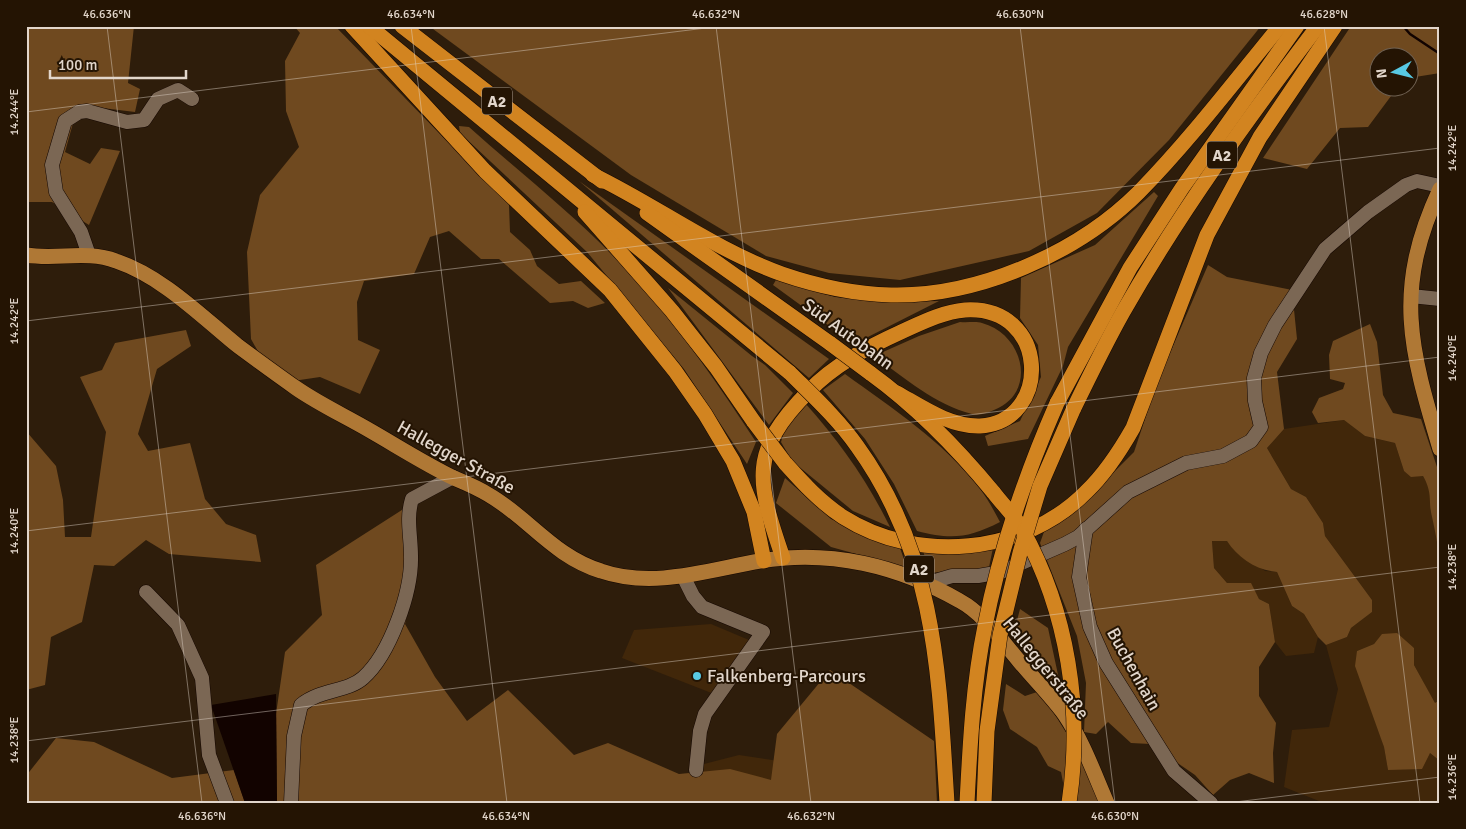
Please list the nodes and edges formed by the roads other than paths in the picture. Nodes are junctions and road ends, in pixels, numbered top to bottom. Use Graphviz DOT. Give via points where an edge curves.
graph roads {
  1 [pos="352,26"];
  2 [pos="369,26"];
  3 [pos="402,26"];
  4 [pos="1280,26"];
  5 [pos="1297,26"];
  6 [pos="1318,26"];
  7 [pos="1335,26"];
  8 [pos="192,99"];
  9 [pos="593,175"];
  10 [pos="1440,188"];
  11 [pos="569,192"];
  12 [pos="26,255"];
  13 [pos="89,255"];
  14 [pos="1411,296"];
  15 [pos="1440,299"];
  16 [pos="897,393"];
  17 [pos="1440,449"];
  18 [pos="453,477"];
  19 [pos="1086,529"];
  20 [pos="783,558"];
  21 [pos="764,560"];
  22 [pos="683,576"];
  23 [pos="925,584"];
  24 [pos="146,592"];
  25 [pos="696,770"];
  26 [pos="227,803"];
  27 [pos="291,803"];
  28 [pos="947,803"];
  29 [pos="966,803"];
  30 [pos="984,803"];
  31 [pos="1069,803"];
  32 [pos="1107,803"];
  33 [pos="1212,803"];
  1 -- 21 [label="highway" via="485,171 610,290 675,371 733,461 754,512"];
  2 -- 11 [label="highway, A2"];
  3 -- 9 [label="highway, Süd Autobahn / A2"];
  4 -- 9 [label="highway" via="1138,192 1082,238 1001,277 945,289 890,295 817,285 753,262 698,235 638,197"];
  5 -- 29 [label="highway, A2, bridge" via="1182,188 1130,268 1057,403 1031,464 1009,529 985,626 971,728"];
  6 -- 30 [label="highway, A2, bridge" via="1225,151 1122,313 1073,410 1040,486 1000,635 987,731"];
  7 -- 11 [label="highway, bridge" via="1256,145 1207,235 1133,428 1117,456 1086,493 1050,520 1019,535 982,544 941,547 886,537 844,518 822,502 785,463 672,311"];
  8 -- 13 [label="street" via="178,90 158,98 144,120 127,122 87,111 78,112 65,121 52,165 56,192 81,232"];
  9 -- 16 [label="highway, Süd Autobahn / A2, bridge"];
  10 -- 14 [label="main road" via="1420,238"];
  10 -- 19 [label="street" via="1417,180 1406,185 1325,249 1275,325 1262,353 1254,378 1261,427 1251,441 1223,456 1186,464 1128,492"];
  11 -- 28 [label="highway, A2, bridge" via="790,373 857,446 887,495 915,558 934,638"];
  12 -- 13 [label="main road, Hallegger Straße"];
  13 -- 18 [label="main road, Hallegger Straße" via="121,262 170,291 298,390"];
  14 -- 15 [label="street"];
  14 -- 17 [label="main road" via="1413,348"];
  16 -- 20 [label="highway" via="947,420 981,426 1012,414 1027,394 1033,377 1032,360 1026,342 1010,324 999,316 966,310 932,318 884,340 822,379 786,414 769,442 765,456 764,493"];
  16 -- 31 [label="highway, Süd Autobahn / A2, bridge" via="963,455 1022,528 1047,586 1060,625 1072,684 1075,723"];
  18 -- 22 [label="main road, Hallegger Straße" via="510,508 553,546 584,565 635,580"];
  18 -- 27 [label="street" via="412,499 409,510 409,581 401,612 383,651 362,680 322,693 301,705 294,736"];
  19 -- 23 [label="street" via="1065,544 1001,572 952,576"];
  19 -- 33 [label="street, Buchenhain" via="1079,577 1090,627 1106,663 1174,771"];
  20 -- 21 [label="main road, Hallegger Straße"];
  20 -- 23 [label="main road, Hallegger Straße" via="816,557 858,562 897,571"];
  21 -- 22 [label="main road, Hallegger Straße"];
  22 -- 25 [label="street" via="702,607 763,632 705,714"];
  23 -- 32 [label="main road, Halleggerstraße" via="975,611 1064,714"];
  24 -- 26 [label="street" via="178,625 202,678 209,755"];
}
